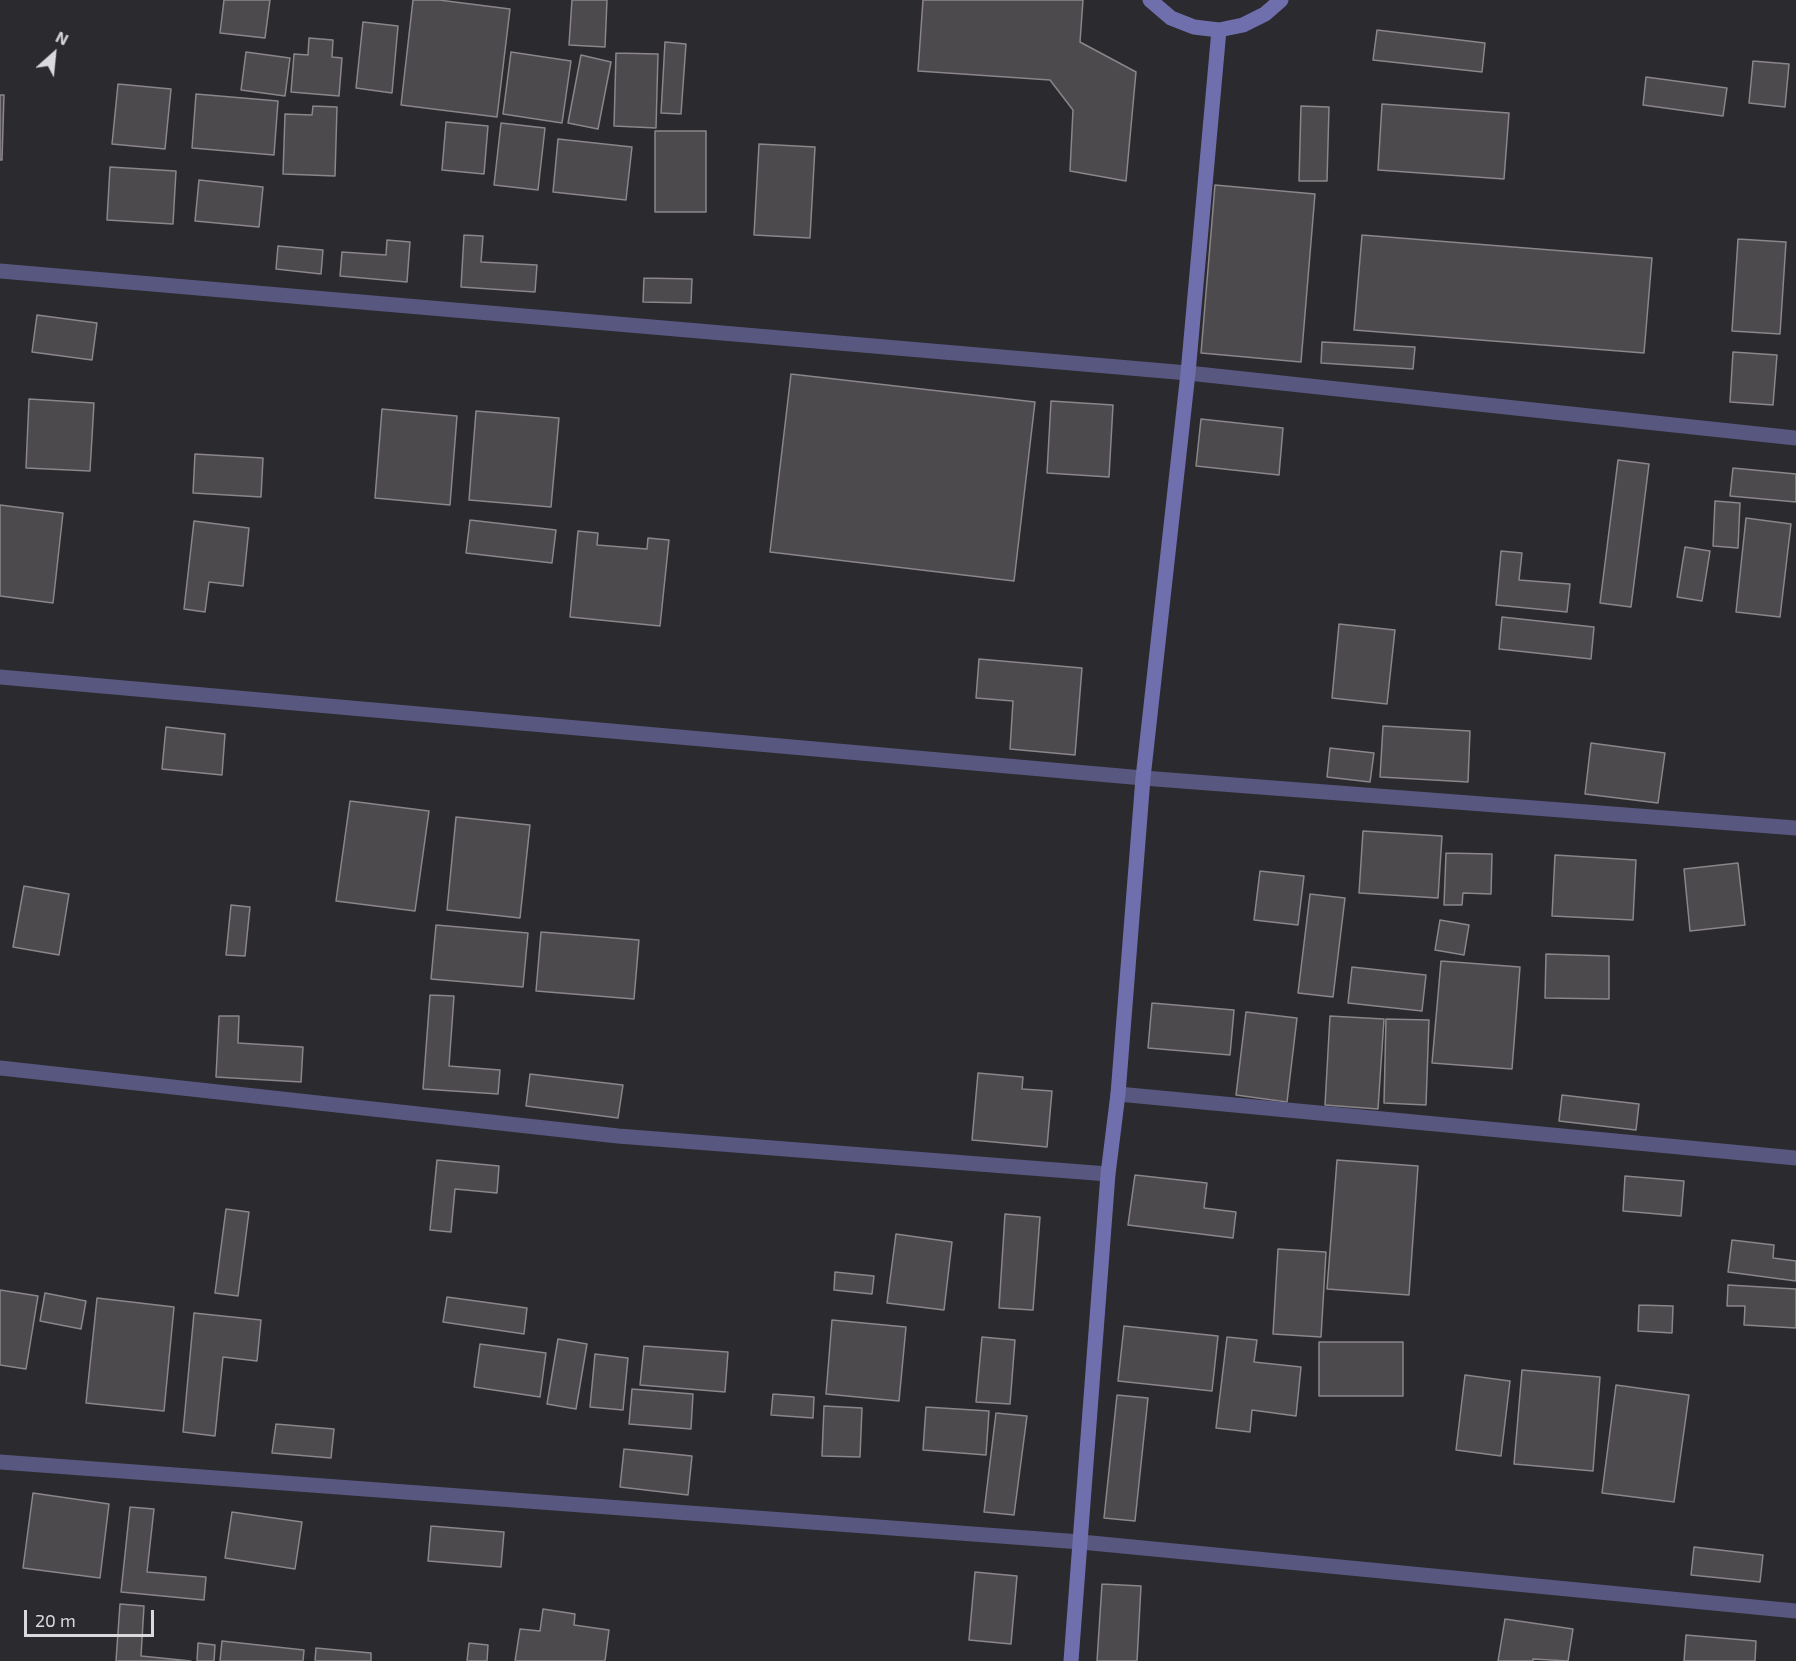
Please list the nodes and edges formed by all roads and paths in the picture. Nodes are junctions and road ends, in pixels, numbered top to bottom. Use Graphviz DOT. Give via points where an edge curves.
graph roads {
  1 [pos="1150,0"];
  2 [pos="1281,0"];
  3 [pos="1219,30"];
  4 [pos="0,271"];
  5 [pos="1188,373"];
  6 [pos="1796,438"];
  7 [pos="0,677"];
  8 [pos="1143,778"];
  9 [pos="1796,828"];
  10 [pos="0,1068"];
  11 [pos="1118,1094"];
  12 [pos="1796,1158"];
  13 [pos="1108,1174"];
  14 [pos="0,1462"];
  15 [pos="1081,1542"];
  16 [pos="1796,1611"];
  17 [pos="1071,1661"];
  1 -- 3 [label="main road" via="1172,18 1194,27"];
  2 -- 3 [label="main road" via="1243,25"];
  3 -- 5 [label="main road"];
  4 -- 5 [label="street"];
  5 -- 6 [label="street"];
  5 -- 8 [label="main road"];
  7 -- 8 [label="street"];
  8 -- 9 [label="street"];
  8 -- 11 [label="main road"];
  10 -- 13 [label="street" via="618,1136"];
  11 -- 12 [label="street"];
  11 -- 13 [label="main road"];
  13 -- 15 [label="main road"];
  14 -- 15 [label="street"];
  15 -- 16 [label="street"];
  15 -- 17 [label="main road"];
}
